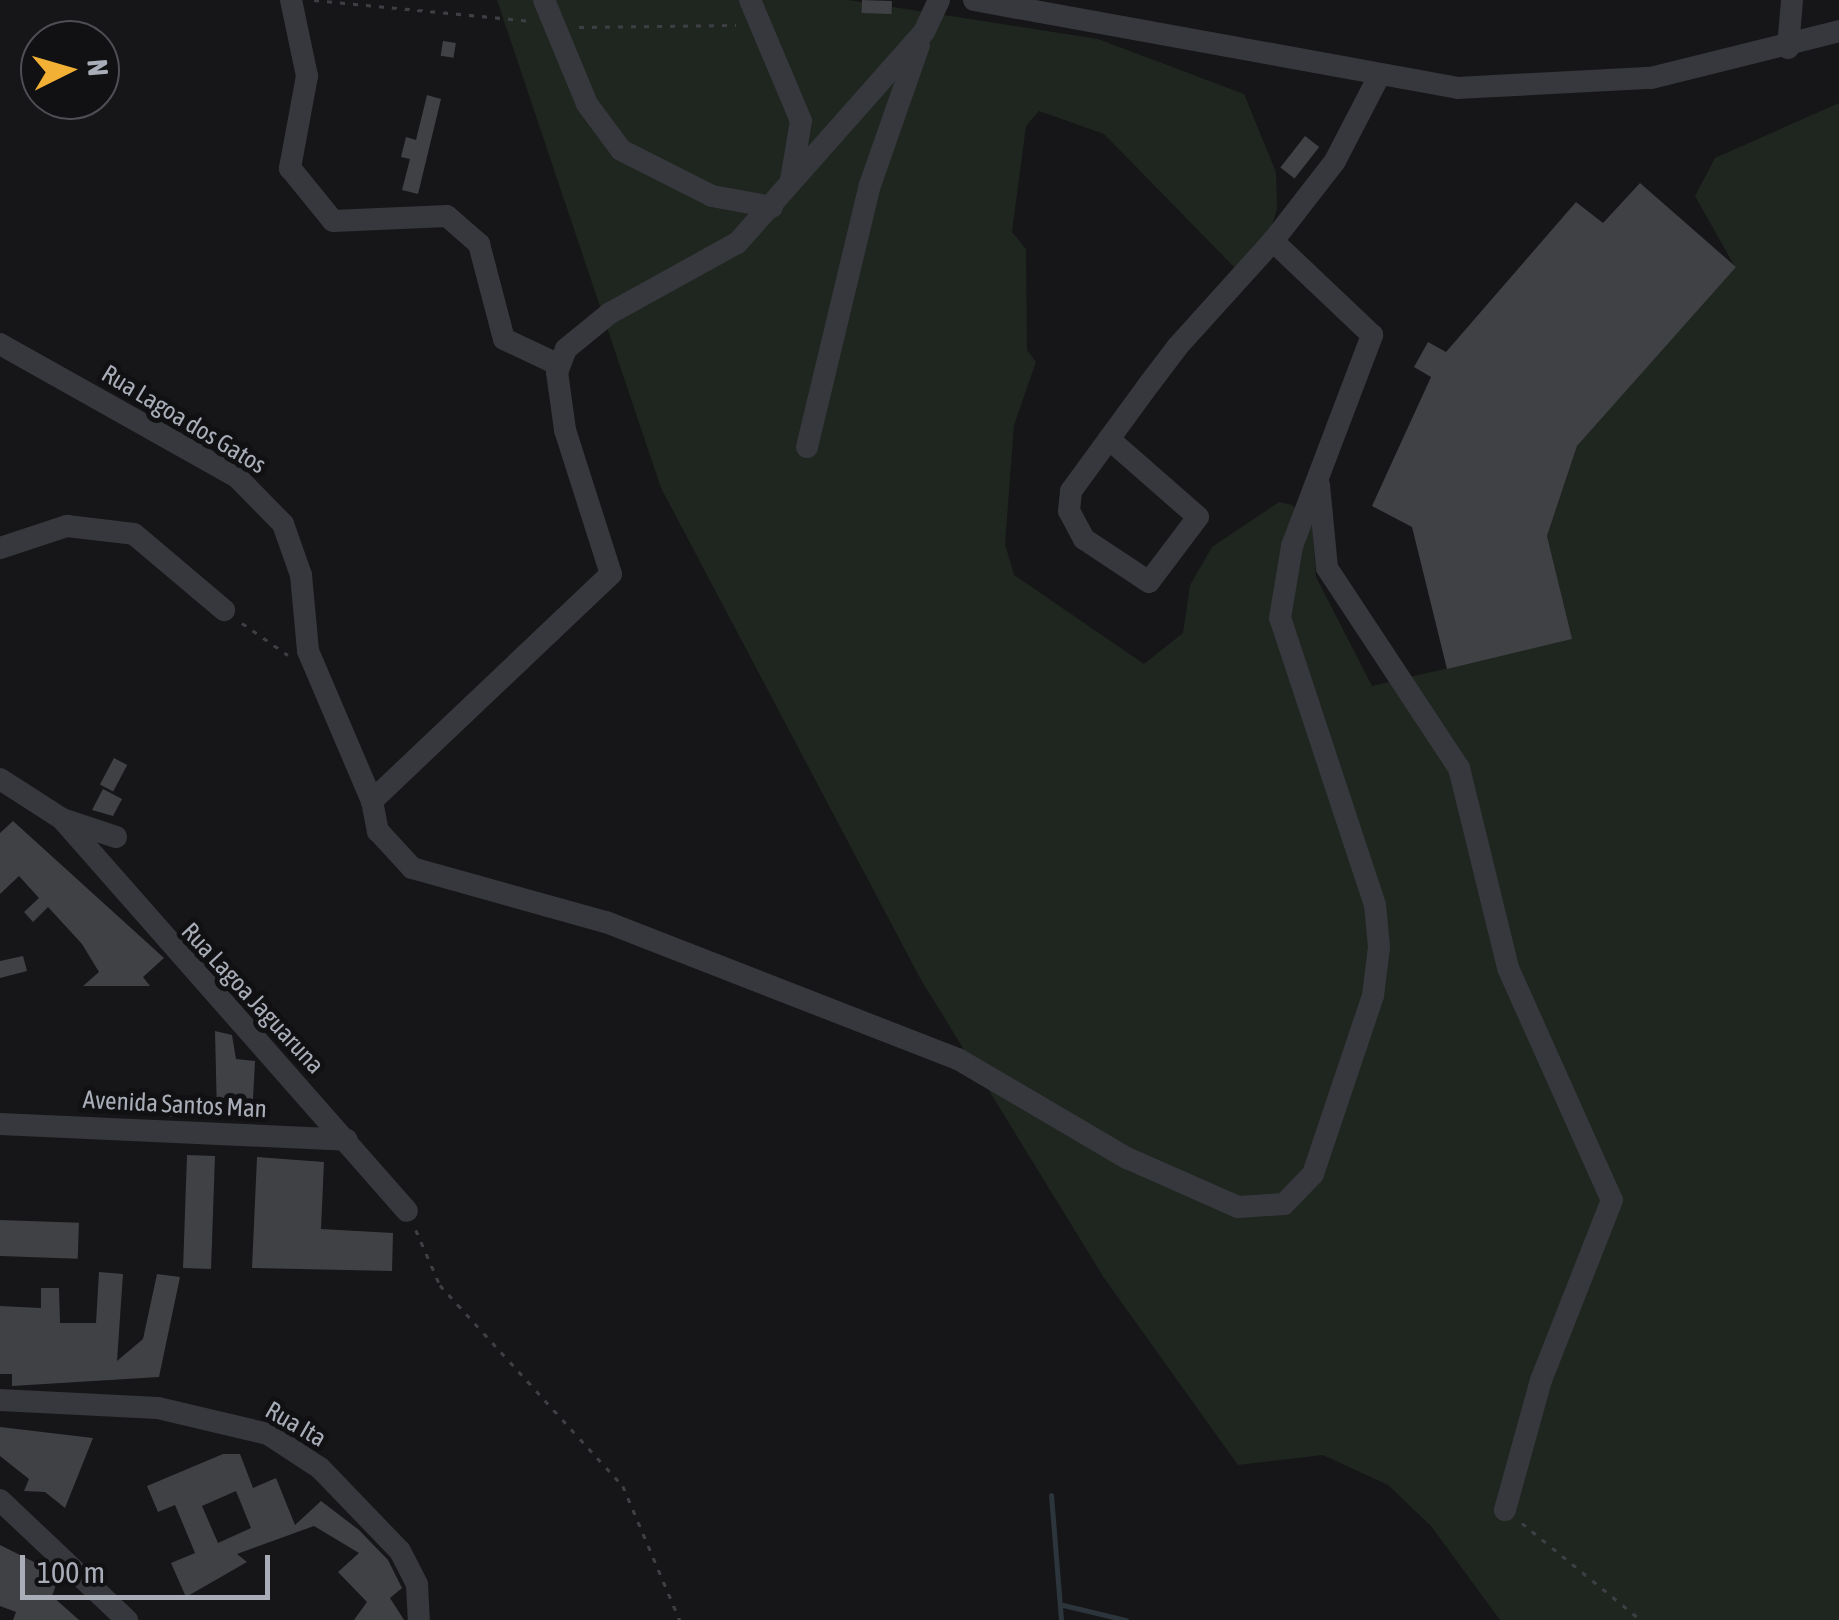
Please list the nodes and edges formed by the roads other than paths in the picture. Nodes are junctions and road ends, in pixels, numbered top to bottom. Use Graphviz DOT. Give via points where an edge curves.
graph roads {
  1 [pos="291,0"];
  2 [pos="544,0"];
  3 [pos="750,0"];
  4 [pos="939,0"];
  5 [pos="974,0"];
  6 [pos="1792,0"];
  7 [pos="1839,30"];
  8 [pos="924,32"];
  9 [pos="1788,48"];
  10 [pos="1378,76"];
  11 [pos="791,183"];
  12 [pos="772,207"];
  13 [pos="1273,242"];
  14 [pos="0,344"];
  15 [pos="559,365"];
  16 [pos="1109,439"];
  17 [pos="808,448"];
  18 [pos="1318,476"];
  19 [pos="0,547"];
  20 [pos="224,610"];
  21 [pos="0,780"];
  22 [pos="372,801"];
  23 [pos="62,819"];
  24 [pos="116,837"];
  25 [pos="0,1124"];
  26 [pos="347,1140"];
  27 [pos="407,1210"];
  28 [pos="0,1400"];
  29 [pos="0,1500"];
  30 [pos="1506,1510"];
  31 [pos="126,1620"];
  32 [pos="419,1620"];
  1 -- 15 [label="street" via="306,76 290,168 332,221 447,216 479,244 504,339"];
  2 -- 12 [label="street" via="587,104 621,150 712,196"];
  3 -- 11 [label="street" via="801,121"];
  4 -- 8 [label="street"];
  5 -- 10 [label="street"];
  6 -- 9 [label="street"];
  7 -- 9 [label="street"];
  8 -- 11 [label="street"];
  8 -- 17 [label="street" via="870,186"];
  9 -- 10 [label="street" via="1669,75 1564,86 1457,88"];
  10 -- 13 [label="street" via="1334,161"];
  11 -- 12 [label="street"];
  12 -- 15 [label="street" via="738,244 582,332"];
  13 -- 16 [label="street"];
  13 -- 18 [label="street, Rua Lagoa dos Gatos" via="1372,335"];
  14 -- 22 [label="street, Rua Lagoa dos Gatos" via="263,500 294,549 316,675"];
  15 -- 22 [label="street" via="565,430 611,574"];
  16 -- 16 [label="street" via="1198,516 1149,582 1084,539 1068,511 1071,491"];
  18 -- 22 [label="street, Rua Lagoa dos Gatos" via="1281,588 1283,647 1375,904 1379,947 1372,996 1312,1174 1284,1204 1238,1208 1204,1197 958,1058 800,991 606,922 412,868 384,842"];
  18 -- 30 [label="street" via="1326,568 1459,768 1508,968 1612,1200 1541,1380"];
  19 -- 20 [label="street" via="66,526 120,530"];
  21 -- 23 [label="street"];
  23 -- 24 [label="street"];
  23 -- 26 [label="street, Rua Lagoa Jaguaruna"];
  25 -- 26 [label="street, Avenida Santos Man"];
  26 -- 27 [label="street, Rua Lagoa Jaguaruna"];
  28 -- 32 [label="street, Rua Ita" via="158,1408 268,1434 320,1468 400,1551 417,1584"];
  29 -- 31 [label="street"];
}
